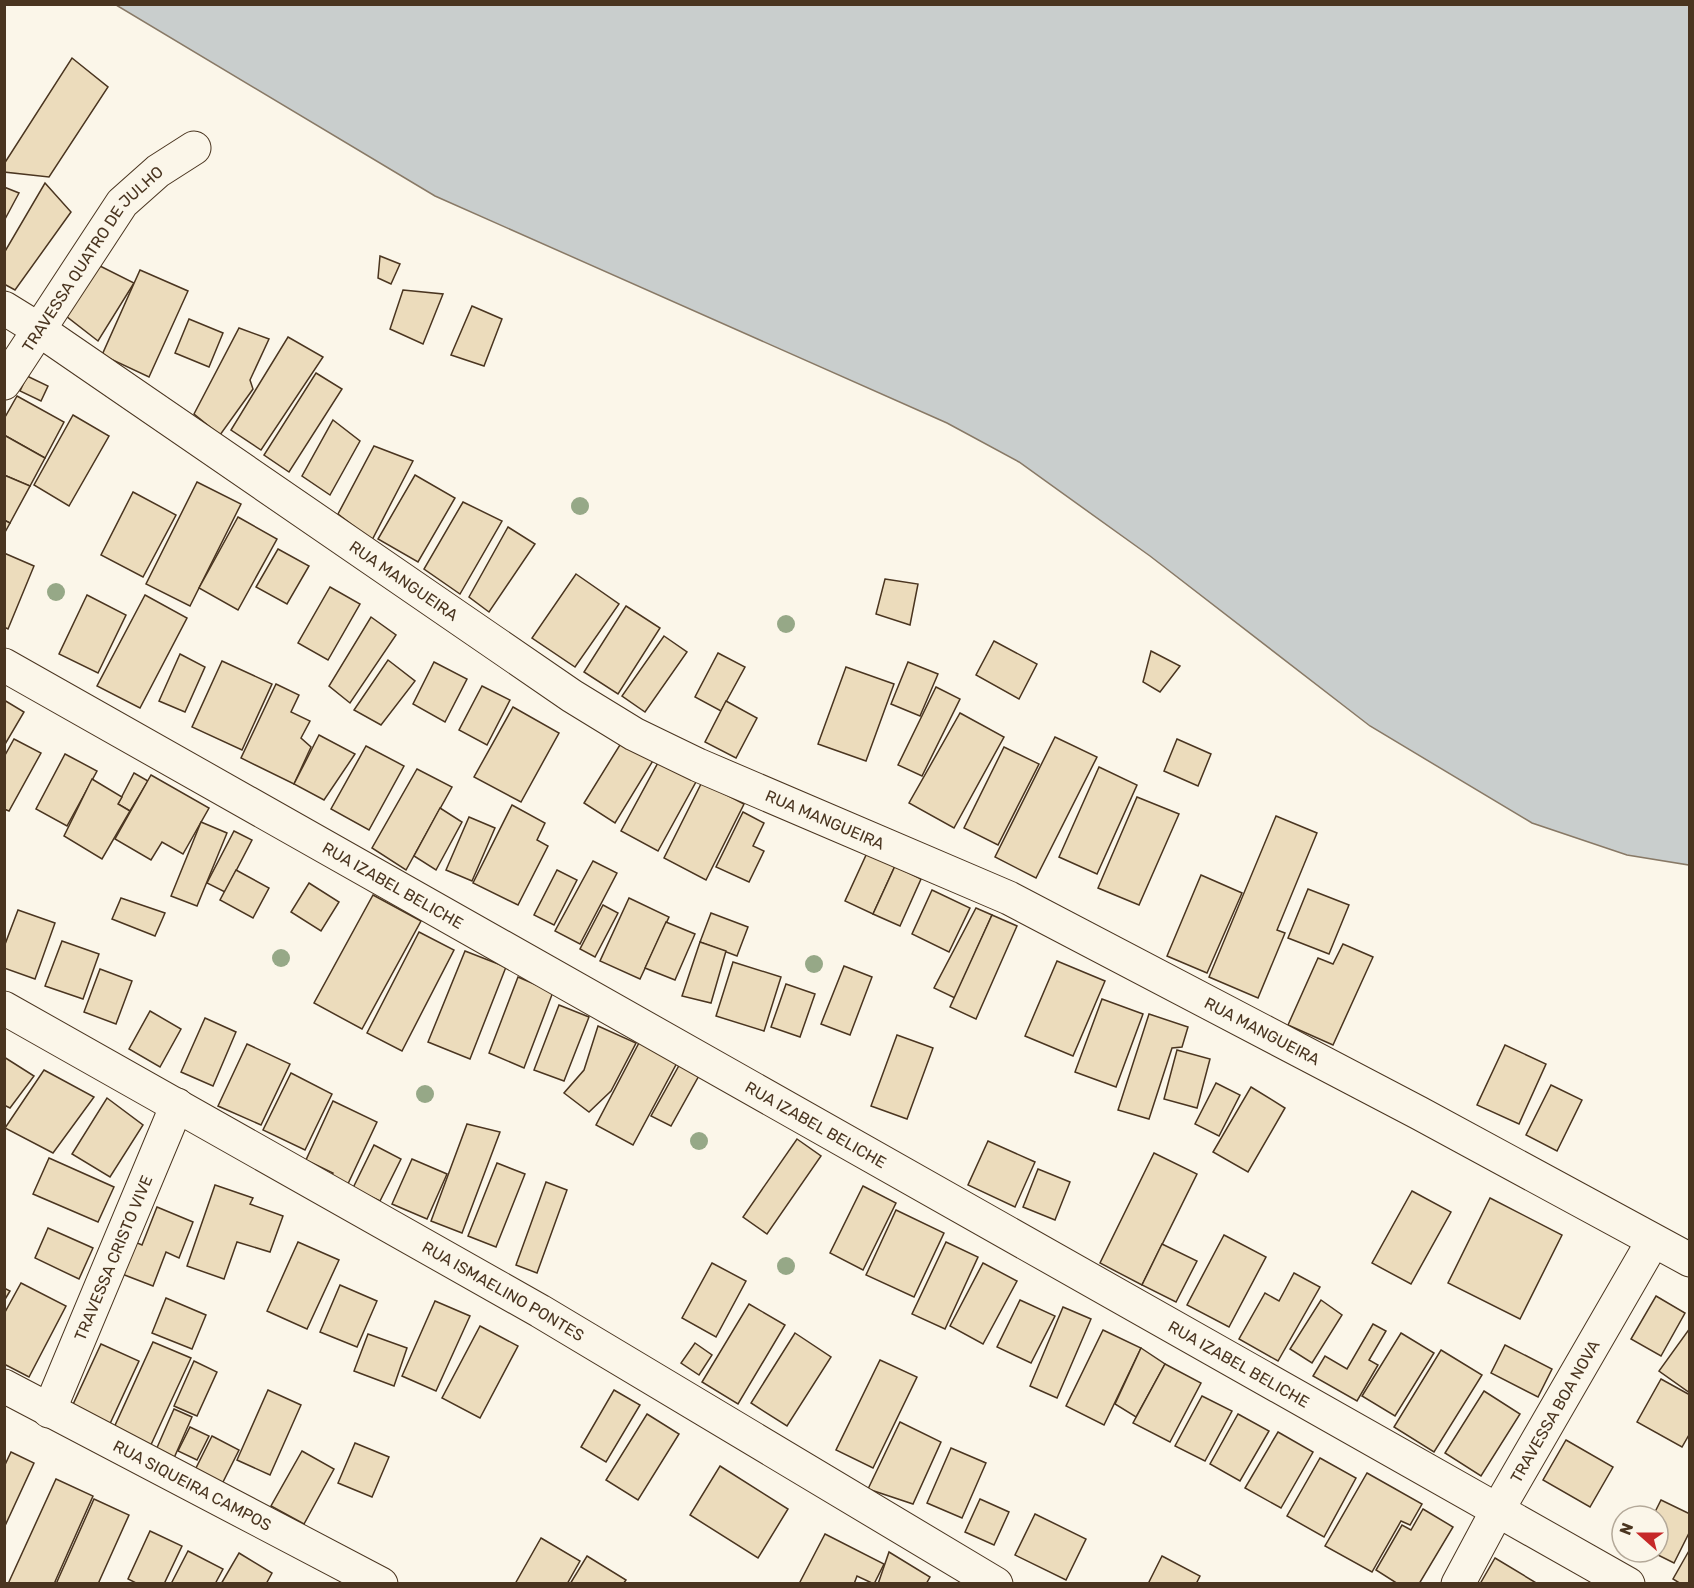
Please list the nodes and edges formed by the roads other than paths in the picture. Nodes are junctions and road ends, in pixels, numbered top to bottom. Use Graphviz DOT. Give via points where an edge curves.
graph roads {
  1 [pos="194,148"];
  2 [pos="4,308"];
  3 [pos="38,329"];
  4 [pos="4,383"];
  5 [pos="4,665"];
  6 [pos="4,1008"];
  7 [pos="177,1105"];
  8 [pos="1653,1241"];
  9 [pos="1689,1260"];
  10 [pos="4,1386"];
  11 [pos="49,1411"];
  12 [pos="1497,1511"];
  13 [pos="381,1584"];
  14 [pos="996,1584"];
  15 [pos="1458,1584"];
  16 [pos="1628,1584"];
  1 -- 3 [label="street, TRAVESSA QUATRO DE JULHO" via="158,171 122,203"];
  2 -- 3 [label="street, RUA MANGUEIRA"];
  3 -- 4 [label="street, TRAVESSA QUATRO DE JULHO"];
  3 -- 8 [label="street, RUA MANGUEIRA" via="562,690 634,734 1009,898"];
  5 -- 12 [label="street, RUA IZABEL BELICHE"];
  6 -- 7 [label="street, RUA ISMAELINO PONTES"];
  7 -- 11 [label="street, TRAVESSA CRISTO VIVE"];
  7 -- 14 [label="street, RUA ISMAELINO PONTES" via="540,1311"];
  8 -- 9 [label="street, RUA MANGUEIRA"];
  8 -- 12 [label="street, TRAVESSA BOA NOVA"];
  10 -- 11 [label="street, RUA SIQUEIRA CAMPOS"];
  11 -- 13 [label="street, RUA SIQUEIRA CAMPOS"];
  12 -- 15 [label="street, TRAVESSA BOA NOVA"];
  12 -- 16 [label="street, RUA IZABEL BELICHE"];
}
